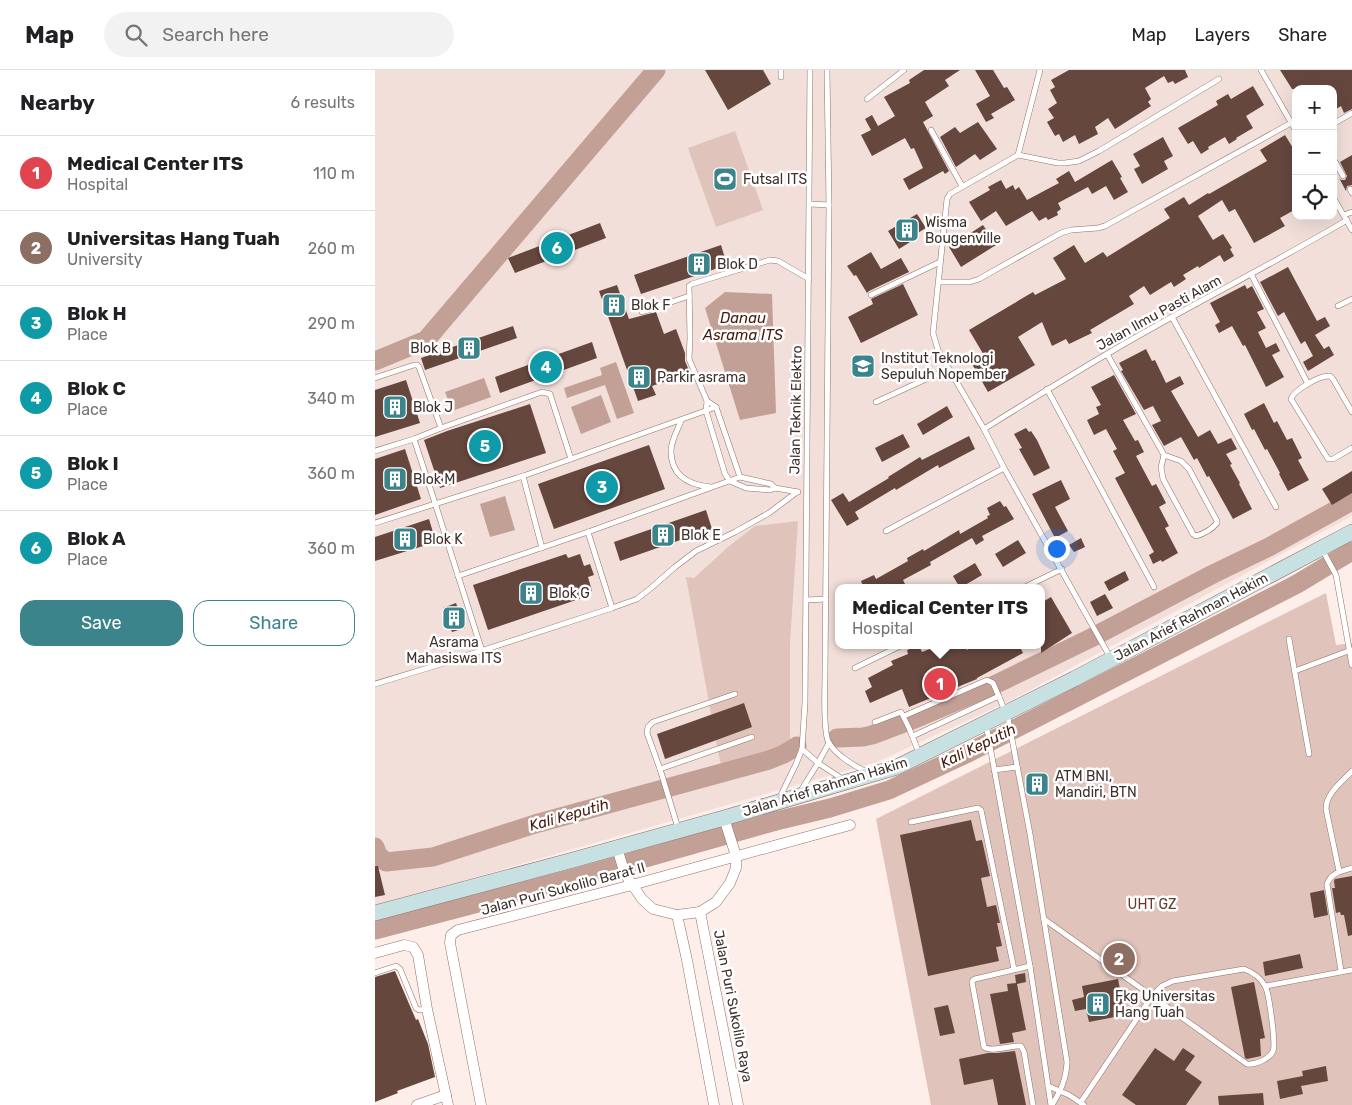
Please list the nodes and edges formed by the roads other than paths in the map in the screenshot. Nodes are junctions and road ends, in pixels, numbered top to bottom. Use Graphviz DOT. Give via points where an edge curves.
graph roads {
  1 [pos="781,70"];
  2 [pos="810,70"];
  3 [pos="827,70"];
  4 [pos="904,70"];
  5 [pos="1040,70"];
  6 [pos="1261,70"];
  7 [pos="781,77"];
  8 [pos="1219,80"];
  9 [pos="867,98"];
  10 [pos="1352,113"];
  11 [pos="1337,122"];
  12 [pos="1291,123"];
  13 [pos="931,130"];
  14 [pos="1295,130"];
  15 [pos="1018,155"];
  16 [pos="1337,165"];
  17 [pos="1343,176"];
  18 [pos="962,186"];
  19 [pos="809,204"];
  20 [pos="1337,204"];
  21 [pos="829,205"];
  22 [pos="1352,212"];
  23 [pos="1345,218"];
  24 [pos="1352,230"];
  25 [pos="941,262"];
  26 [pos="1251,274"];
  27 [pos="809,279"];
  28 [pos="939,282"];
  29 [pos="871,295"];
  30 [pos="689,296"];
  31 [pos="1352,299"];
  32 [pos="1338,306"];
  33 [pos="642,312"];
  34 [pos="1172,317"];
  35 [pos="1107,354"];
  36 [pos="948,369"];
  37 [pos="375,378"];
  38 [pos="1308,384"];
  39 [pos="1047,390"];
  40 [pos="707,401"];
  41 [pos="875,402"];
  42 [pos="716,408"];
  43 [pos="706,411"];
  44 [pos="1352,412"];
  45 [pos="681,421"];
  46 [pos="441,428"];
  47 [pos="984,429"];
  48 [pos="414,439"];
  49 [pos="1352,448"];
  50 [pos="375,451"];
  51 [pos="1164,455"];
  52 [pos="571,459"];
  53 [pos="1004,468"];
  54 [pos="523,476"];
  55 [pos="740,477"];
  56 [pos="730,481"];
  57 [pos="715,487"];
  58 [pos="775,488"];
  59 [pos="798,492"];
  60 [pos="806,492"];
  61 [pos="435,503"];
  62 [pos="1276,507"];
  63 [pos="375,522"];
  64 [pos="886,531"];
  65 [pos="588,532"];
  66 [pos="1352,532"];
  67 [pos="543,548"];
  68 [pos="1325,553"];
  69 [pos="1062,569"];
  70 [pos="458,576"];
  71 [pos="1031,584"];
  72 [pos="1153,587"];
  73 [pos="826,599"];
  74 [pos="806,600"];
  75 [pos="613,608"];
  76 [pos="1349,631"];
  77 [pos="1289,640"];
  78 [pos="894,649"];
  79 [pos="1351,650"];
  80 [pos="482,651"];
  81 [pos="1108,653"];
  82 [pos="1352,665"];
  83 [pos="855,668"];
  84 [pos="1295,671"];
  85 [pos="375,684"];
  86 [pos="735,694"];
  87 [pos="999,696"];
  88 [pos="1007,716"];
  89 [pos="905,717"];
  90 [pos="875,722"];
  91 [pos="987,725"];
  92 [pos="913,736"];
  93 [pos="752,737"];
  94 [pos="829,742"];
  95 [pos="802,749"];
  96 [pos="1309,754"];
  97 [pos="920,756"];
  98 [pos="818,763"];
  99 [pos="1017,767"];
  100 [pos="660,769"];
  101 [pos="994,770"];
  102 [pos="1352,771"];
  103 [pos="872,775"];
  104 [pos="847,782"];
  105 [pos="796,797"];
  106 [pos="777,803"];
  107 [pos="725,822"];
  108 [pos="911,822"];
  109 [pos="850,825"];
  110 [pos="679,831"];
  111 [pos="618,851"];
  112 [pos="736,856"];
  113 [pos="1352,868"];
  114 [pos="1339,871"];
  115 [pos="632,885"];
  116 [pos="700,912"];
  117 [pos="375,913"];
  118 [pos="677,915"];
  119 [pos="1044,918"];
  120 [pos="375,953"];
  121 [pos="1030,966"];
  122 [pos="1014,969"];
  123 [pos="1352,970"];
  124 [pos="1341,971"];
  125 [pos="375,973"];
  126 [pos="1266,986"];
  127 [pos="1152,996"];
  128 [pos="427,1009"];
  129 [pos="1048,1086"];
  130 [pos="1061,1091"];
  131 [pos="447,1100"];
  132 [pos="1082,1104"];
  133 [pos="417,1105"];
  134 [pos="481,1105"];
  135 [pos="714,1105"];
  136 [pos="738,1105"];
  137 [pos="1033,1105"];
  138 [pos="1051,1105"];
  1 -- 7 [label="lane"];
  2 -- 19 [label="lane, Jalan Teknik Elektro"];
  3 -- 21 [label="lane"];
  4 -- 9 [label="lane"];
  5 -- 15 [label="lane"];
  6 -- 12 [label="lane"];
  8 -- 15 [label="lane" via="1079,161 1058,163"];
  10 -- 11 [label="lane"];
  12 -- 14 [label="lane"];
  12 -- 28 [label="lane" via="1105,226 1061,233 979,279"];
  13 -- 18 [label="lane"];
  15 -- 18 [label="lane"];
  16 -- 17 [label="lane"];
  18 -- 25 [label="lane" via="947,199"];
  19 -- 21 [label="lane"];
  19 -- 27 [label="lane, Jalan Teknik Elektro"];
  20 -- 23 [label="lane"];
  21 -- 73 [label="lane"];
  22 -- 23 [label="lane, Jalan Ilmu Pasti Alam"];
  23 -- 24 [label="lane"];
  23 -- 26 [label="lane, Jalan Ilmu Pasti Alam"];
  25 -- 28 [label="lane"];
  25 -- 29 [label="lane"];
  26 -- 34 [label="lane, Jalan Ilmu Pasti Alam"];
  26 -- 38 [label="lane"];
  27 -- 30 [label="lane" via="778,261 770,260 692,284"];
  27 -- 60 [label="lane, Jalan Teknik Elektro"];
  28 -- 36 [label="lane" via="933,333"];
  30 -- 33 [label="lane"];
  30 -- 40 [label="lane" via="689,359"];
  31 -- 32 [label="lane"];
  34 -- 35 [label="lane, Jalan Ilmu Pasti Alam"];
  34 -- 62 [label="lane"];
  35 -- 39 [label="lane, Jalan Ilmu Pasti Alam"];
  35 -- 51 [label="lane"];
  36 -- 41 [label="lane"];
  36 -- 47 [label="lane"];
  37 -- 46 [label="lane" via="417,365"];
  38 -- 44 [label="lane" via="1330,376"];
  38 -- 49 [label="lane" via="1293,394 1291,401 1327,458 1333,459"];
  39 -- 47 [label="lane, Jalan Ilmu Pasti Alam"];
  39 -- 72 [label="lane"];
  40 -- 42 [label="lane"];
  40 -- 43 [label="lane"];
  42 -- 43 [label="lane"];
  42 -- 55 [label="lane"];
  43 -- 45 [label="lane"];
  43 -- 56 [label="lane"];
  45 -- 52 [label="lane"];
  45 -- 57 [label="lane" via="671,452 679,476 690,483"];
  46 -- 48 [label="lane"];
  46 -- 52 [label="lane" via="542,392 551,394"];
  47 -- 53 [label="lane"];
  48 -- 50 [label="lane"];
  48 -- 61 [label="lane"];
  51 -- 51 [label="lane" via="1163,479 1193,534 1199,535 1215,526 1217,521 1189,469 1181,461"];
  52 -- 54 [label="lane"];
  53 -- 64 [label="lane"];
  53 -- 69 [label="lane"];
  54 -- 61 [label="lane"];
  54 -- 67 [label="lane"];
  55 -- 56 [label="lane"];
  55 -- 58 [label="lane" via="771,484"];
  56 -- 57 [label="lane"];
  56 -- 58 [label="lane" via="746,488"];
  57 -- 65 [label="lane"];
  58 -- 59 [label="lane"];
  59 -- 60 [label="lane"];
  59 -- 75 [label="lane" via="735,532 696,551 637,599"];
  60 -- 74 [label="lane, Jalan Teknik Elektro"];
  61 -- 63 [label="lane"];
  61 -- 70 [label="lane"];
  65 -- 67 [label="lane"];
  65 -- 75 [label="lane"];
  66 -- 68 [label="main road, Jalan Arief Rahman Hakim"];
  67 -- 70 [label="lane"];
  68 -- 76 [label="lane" via="1335,571"];
  68 -- 81 [label="main road, Jalan Arief Rahman Hakim"];
  69 -- 71 [label="lane"];
  69 -- 81 [label="lane"];
  70 -- 80 [label="lane"];
  73 -- 74 [label="lane"];
  73 -- 94 [label="lane" via="825,719"];
  74 -- 95 [label="lane, Jalan Teknik Elektro"];
  75 -- 80 [label="lane"];
  76 -- 79 [label="lane"];
  77 -- 84 [label="lane"];
  78 -- 83 [label="lane"];
  79 -- 82 [label="lane"];
  79 -- 84 [label="lane"];
  80 -- 85 [label="lane"];
  81 -- 88 [label="main road, Jalan Arief Rahman Hakim"];
  84 -- 96 [label="lane"];
  86 -- 100 [label="lane" via="653,722 647,733"];
  87 -- 88 [label="lane"];
  87 -- 89 [label="lane" via="993,683 987,680"];
  87 -- 92 [label="lane"];
  88 -- 91 [label="main road, Jalan Arief Rahman Hakim"];
  88 -- 99 [label="lane"];
  89 -- 90 [label="lane" via="900,712"];
  89 -- 92 [label="lane"];
  91 -- 97 [label="main road, Jalan Arief Rahman Hakim"];
  91 -- 101 [label="lane"];
  92 -- 97 [label="lane"];
  93 -- 100 [label="lane"];
  94 -- 98 [label="lane"];
  94 -- 103 [label="lane" via="849,762"];
  95 -- 98 [label="lane"];
  95 -- 106 [label="lane, Jalan Teknik Elektro"];
  97 -- 103 [label="main road, Jalan Arief Rahman Hakim"];
  98 -- 104 [label="lane"];
  98 -- 105 [label="lane"];
  99 -- 101 [label="lane"];
  99 -- 119 [label="lane"];
  100 -- 110 [label="lane"];
  101 -- 121 [label="lane"];
  102 -- 114 [label="lane" via="1326,804"];
  103 -- 104 [label="main road, Jalan Arief Rahman Hakim"];
  104 -- 105 [label="main road, Jalan Arief Rahman Hakim"];
  105 -- 106 [label="main road, Jalan Arief Rahman Hakim"];
  106 -- 107 [label="main road, Jalan Arief Rahman Hakim"];
  107 -- 110 [label="main road, Jalan Arief Rahman Hakim"];
  107 -- 112 [label="street"];
  108 -- 122 [label="lane" via="981,810"];
  109 -- 112 [label="street, Jalan Puri Sukolilo Barat II"];
  110 -- 111 [label="main road, Jalan Arief Rahman Hakim"];
  111 -- 115 [label="street"];
  111 -- 117 [label="main road, Jalan Arief Rahman Hakim"];
  112 -- 115 [label="street, Jalan Puri Sukolilo Barat II"];
  112 -- 116 [label="street" via="736,868 730,883 716,902"];
  113 -- 114 [label="lane"];
  114 -- 124 [label="lane" via="1329,878 1327,884"];
  115 -- 118 [label="street" via="653,910"];
  115 -- 134 [label="street, Jalan Puri Sukolilo Barat II" via="458,930 451,935"];
  116 -- 118 [label="street"];
  116 -- 136 [label="street, Jalan Puri Sukolilo Raya"];
  118 -- 135 [label="street"];
  119 -- 127 [label="lane"];
  119 -- 130 [label="lane" via="1067,1062"];
  120 -- 128 [label="street" via="404,945 413,947 418,955"];
  121 -- 122 [label="lane"];
  121 -- 129 [label="lane"];
  122 -- 137 [label="lane" via="972,982 984,1047 989,1050 1021,1046 1025,1052"];
  123 -- 124 [label="lane"];
  124 -- 126 [label="lane"];
  125 -- 128 [label="lane" via="396,966 416,1008"];
  126 -- 127 [label="lane" via="1244,969 1173,981"];
  126 -- 127 [label="lane" via="1275,1044 1269,1057 1251,1065"];
  127 -- 132 [label="lane"];
  128 -- 131 [label="street"];
  129 -- 130 [label="lane"];
  129 -- 138 [label="lane"];
  130 -- 132 [label="lane"];
  130 -- 138 [label="lane"];
  131 -- 133 [label="street"];
}
